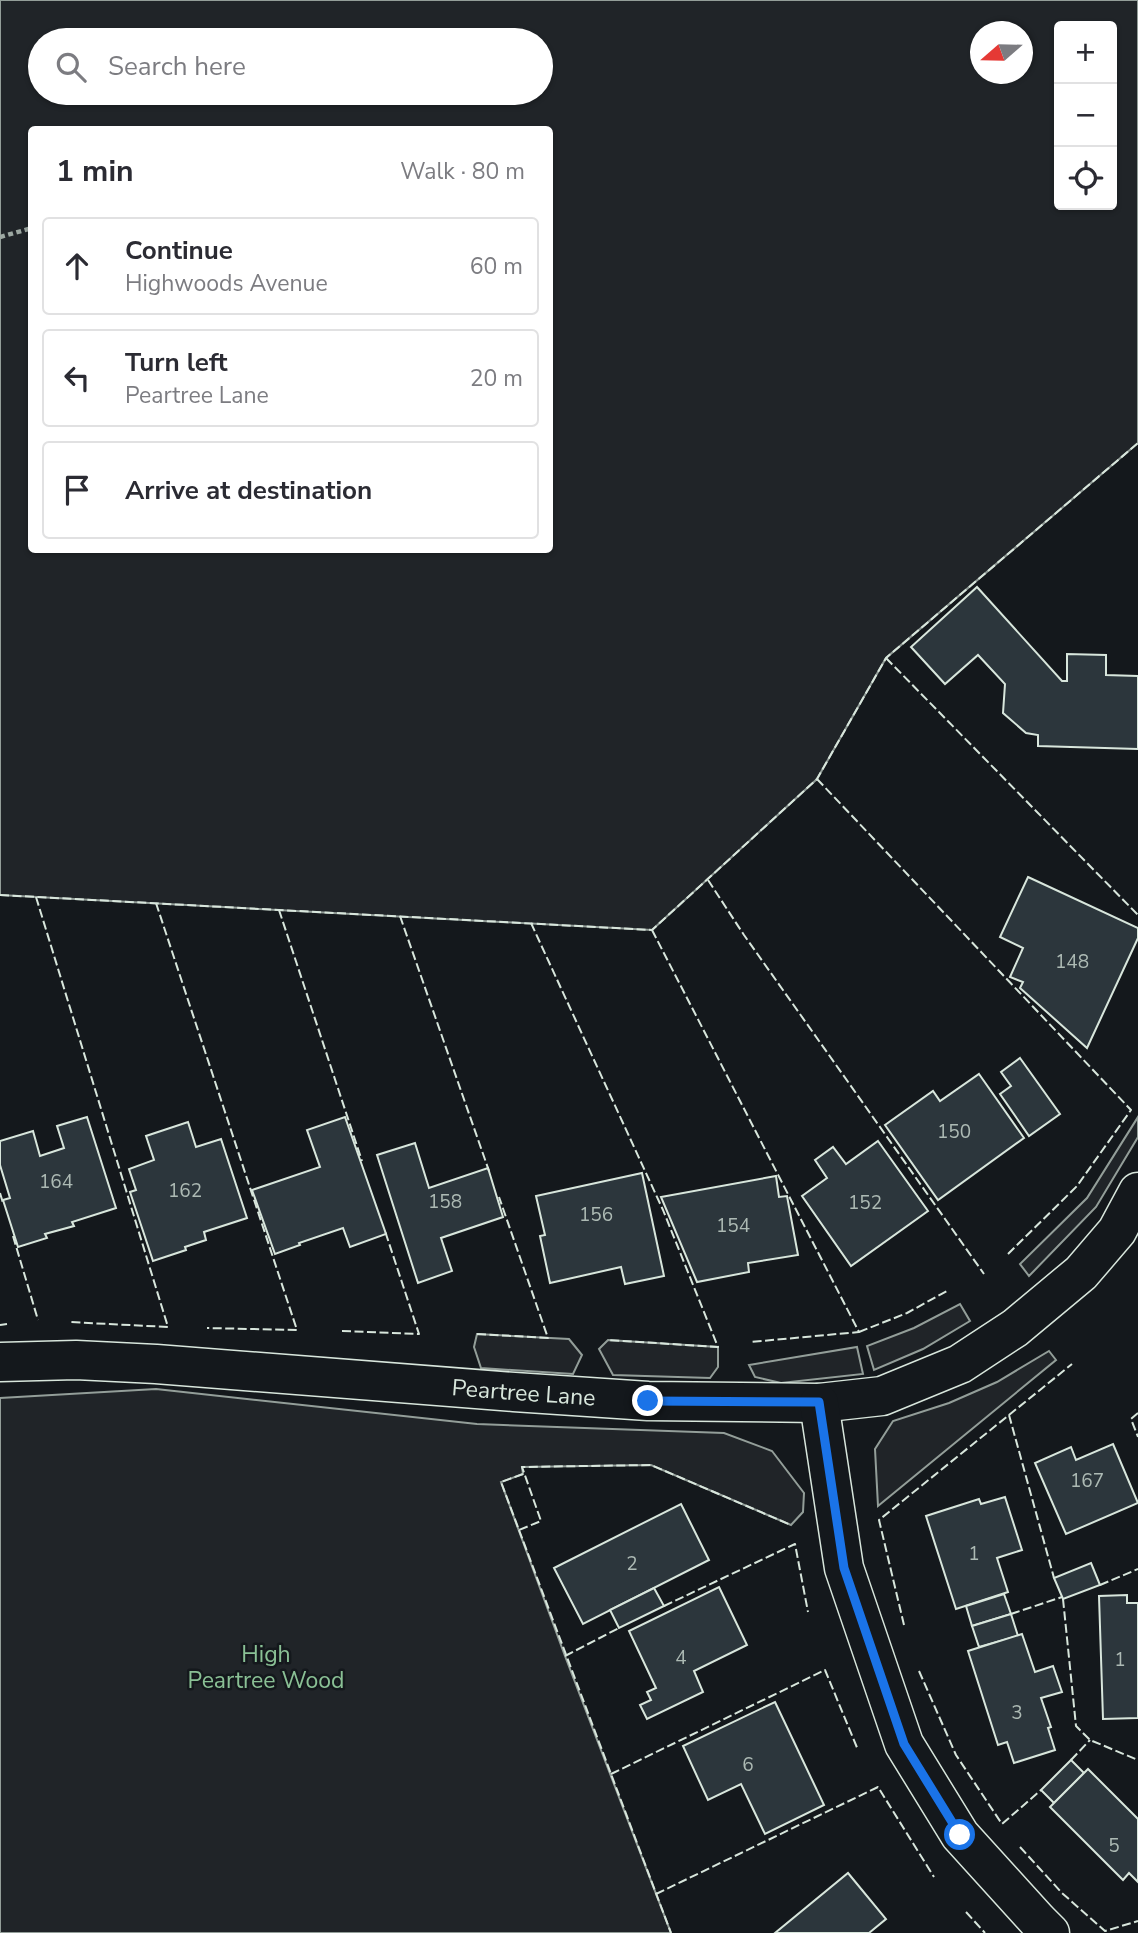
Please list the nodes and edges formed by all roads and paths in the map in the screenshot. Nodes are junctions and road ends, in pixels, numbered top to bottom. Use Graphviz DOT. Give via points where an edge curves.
graph roads {
  1 [pos="28,229"];
  2 [pos="0,237"];
  3 [pos="1138,1192"];
  4 [pos="0,1362"];
  5 [pos="819,1402"];
  6 [pos="1050,1933"];
  1 -- 2 [label="path"];
  3 -- 5 [label="street, Peartree Lane" via="1117,1231 1081,1273 1004,1336 960,1364 882,1396"];
  4 -- 5 [label="street, Peartree Lane" via="156,1364 648,1401"];
  5 -- 6 [label="street" via="844,1568 904,1744 960,1835"];
}
